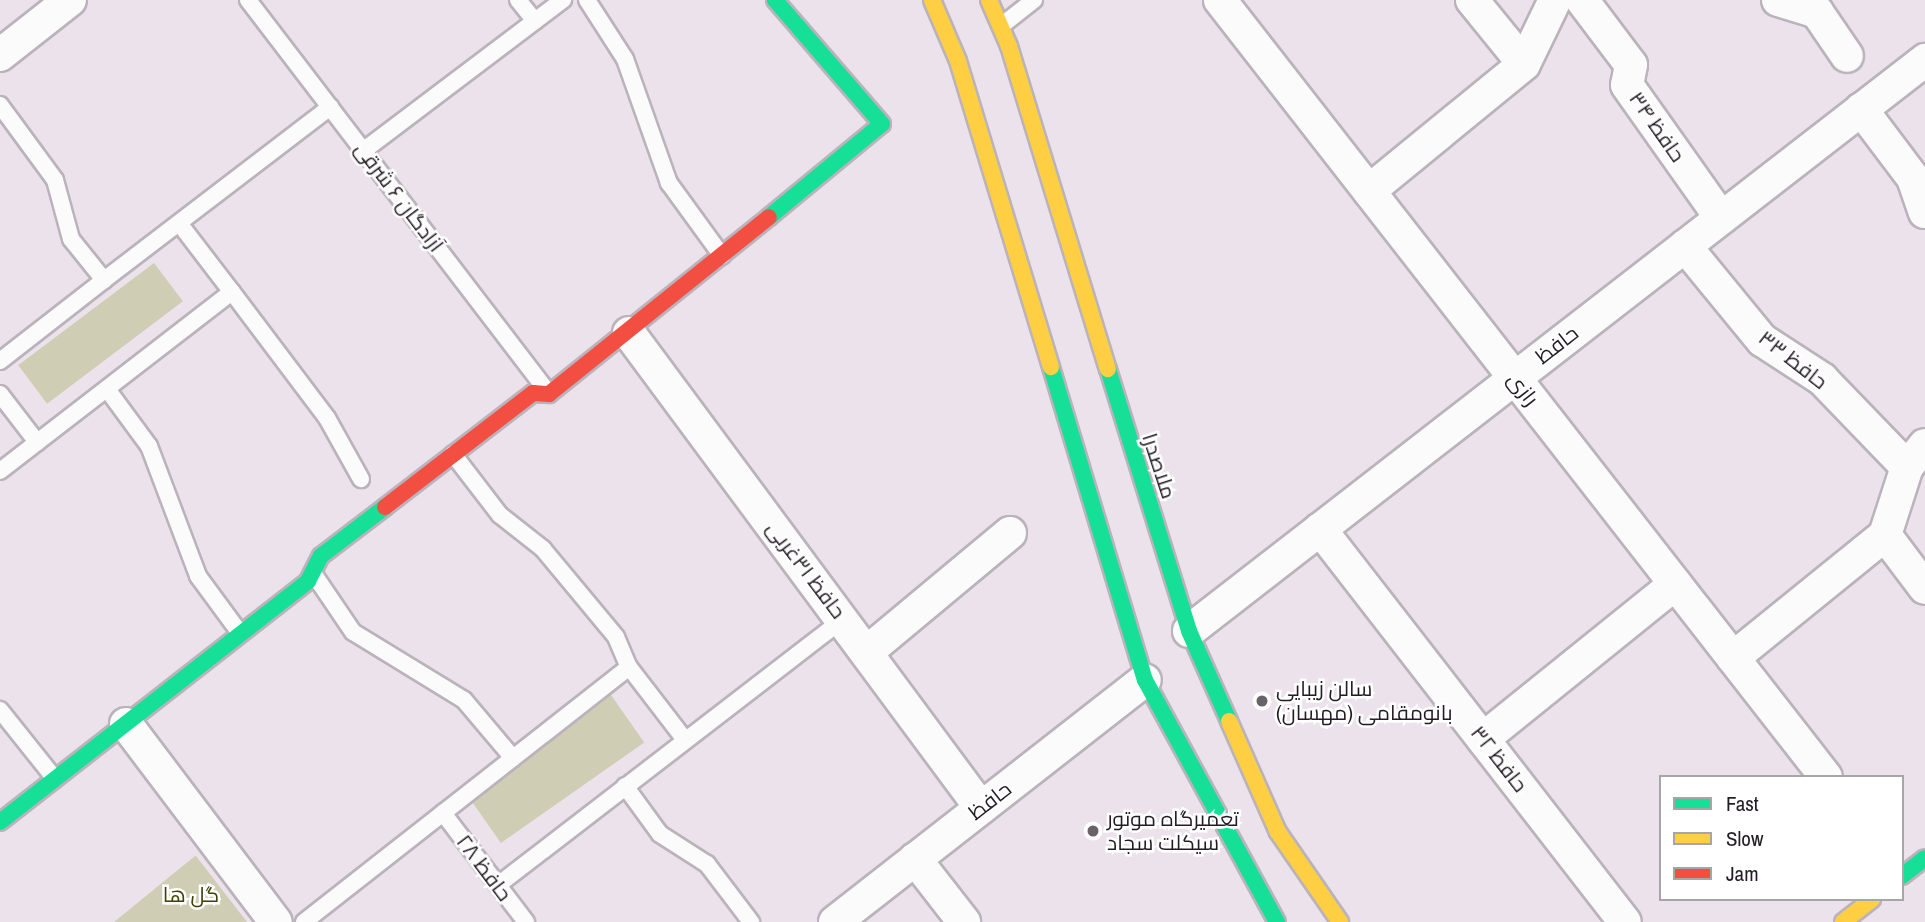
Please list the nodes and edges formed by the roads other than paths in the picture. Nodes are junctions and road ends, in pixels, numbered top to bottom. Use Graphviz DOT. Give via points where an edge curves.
graph roads {
  1 [pos="71,0"];
  2 [pos="248,0"];
  3 [pos="518,0"];
  4 [pos="563,0"];
  5 [pos="587,0"];
  6 [pos="775,0"];
  7 [pos="932,0"];
  8 [pos="989,0"];
  9 [pos="1034,0"];
  10 [pos="1220,0"];
  11 [pos="1472,0"];
  12 [pos="1555,0"];
  13 [pos="1583,0"];
  14 [pos="1778,0"];
  15 [pos="535,22"];
  16 [pos="1001,26"];
  17 [pos="4,45"];
  18 [pos="1846,55"];
  19 [pos="1925,60"];
  20 [pos="1524,64"];
  21 [pos="0,105"];
  22 [pos="330,107"];
  23 [pos="1861,109"];
  24 [pos="363,151"];
  25 [pos="1369,191"];
  26 [pos="1925,212"];
  27 [pos="1721,218"];
  28 [pos="178,223"];
  29 [pos="1685,246"];
  30 [pos="722,256"];
  31 [pos="104,280"];
  32 [pos="232,292"];
  33 [pos="628,333"];
  34 [pos="0,361"];
  35 [pos="1515,379"];
  36 [pos="107,389"];
  37 [pos="0,394"];
  38 [pos="549,394"];
  39 [pos="37,442"];
  40 [pos="453,454"];
  41 [pos="1916,456"];
  42 [pos="0,471"];
  43 [pos="361,479"];
  44 [pos="1321,529"];
  45 [pos="1010,533"];
  46 [pos="1885,535"];
  47 [pos="313,572"];
  48 [pos="1675,584"];
  49 [pos="1925,588"];
  50 [pos="843,619"];
  51 [pos="1189,631"];
  52 [pos="240,634"];
  53 [pos="867,652"];
  54 [pos="1733,658"];
  55 [pos="629,667"];
  56 [pos="1145,680"];
  57 [pos="0,710"];
  58 [pos="125,724"];
  59 [pos="1483,739"];
  60 [pos="685,740"];
  61 [pos="513,758"];
  62 [pos="1824,775"];
  63 [pos="55,779"];
  64 [pos="625,786"];
  65 [pos="981,808"];
  66 [pos="443,813"];
  67 [pos="0,822"];
  68 [pos="915,859"];
  69 [pos="498,885"];
  70 [pos="1869,901"];
  71 [pos="276,922"];
  72 [pos="304,922"];
  73 [pos="526,922"];
  74 [pos="751,922"];
  75 [pos="835,922"];
  76 [pos="964,922"];
  77 [pos="1277,922"];
  78 [pos="1340,922"];
  79 [pos="1625,922"];
  80 [pos="1843,922"];
  1 -- 17 [label="street"];
  2 -- 22 [label="lane, آزادگان ۶ شرقی"];
  3 -- 15 [label="lane"];
  4 -- 15 [label="lane"];
  5 -- 30 [label="lane" via="625,59 668,183"];
  6 -- 30 [label="main road" via="882,124"];
  7 -- 56 [label="main road" via="958,61"];
  8 -- 16 [label="main road, ملاصدرا"];
  9 -- 16 [label="lane"];
  10 -- 25 [label="street, رازی"];
  11 -- 20 [label="street"];
  12 -- 20 [label="street"];
  13 -- 27 [label="street, حافظ ۳۴" via="1631,65 1627,85"];
  14 -- 18 [label="street" via="1817,12"];
  15 -- 24 [label="lane"];
  16 -- 51 [label="main road, ملاصدرا"];
  19 -- 23 [label="street, حافظ"];
  20 -- 25 [label="street"];
  21 -- 31 [label="lane" via="54,180 71,239"];
  22 -- 24 [label="lane, آزادگان ۶ شرقی"];
  22 -- 28 [label="lane"];
  23 -- 26 [label="street" via="1913,178"];
  23 -- 27 [label="street, حافظ"];
  24 -- 38 [label="lane, آزادگان ۶ شرقی"];
  25 -- 35 [label="street, رازی"];
  27 -- 29 [label="street, حافظ"];
  28 -- 31 [label="lane"];
  28 -- 32 [label="lane"];
  29 -- 35 [label="street, حافظ"];
  29 -- 41 [label="street, حافظ ۳۳" via="1762,340 1822,379"];
  30 -- 33 [label="main road"];
  31 -- 34 [label="lane"];
  32 -- 36 [label="lane"];
  32 -- 43 [label="lane" via="327,418"];
  33 -- 38 [label="main road"];
  33 -- 50 [label="street, حافظ ۳۱غربی"];
  35 -- 44 [label="street, حافظ"];
  35 -- 48 [label="street, رازی"];
  36 -- 39 [label="lane"];
  36 -- 52 [label="lane" via="149,446 198,576"];
  37 -- 39 [label="lane"];
  38 -- 40 [label="main road" via="533,393"];
  39 -- 42 [label="lane"];
  40 -- 47 [label="main road" via="321,556"];
  40 -- 55 [label="lane" via="500,515 543,549 616,637"];
  41 -- 46 [label="street"];
  44 -- 51 [label="street, حافظ"];
  44 -- 59 [label="street, حافظ ۳۲"];
  45 -- 53 [label="street"];
  46 -- 49 [label="street"];
  46 -- 54 [label="street"];
  47 -- 52 [label="main road"];
  47 -- 61 [label="lane" via="353,632 464,700"];
  48 -- 54 [label="street, رازی"];
  48 -- 59 [label="street"];
  50 -- 53 [label="street, حافظ ۳۱غربی"];
  50 -- 60 [label="lane"];
  51 -- 78 [label="main road, ملاصدرا" via="1278,832"];
  52 -- 58 [label="main road"];
  53 -- 65 [label="street, حافظ ۳۱غربی"];
  54 -- 62 [label="street, رازی"];
  55 -- 60 [label="lane"];
  55 -- 61 [label="lane"];
  56 -- 65 [label="street, حافظ"];
  56 -- 77 [label="main road"];
  57 -- 63 [label="lane"];
  58 -- 63 [label="main road"];
  58 -- 71 [label="street"];
  59 -- 79 [label="street, حافظ ۳۲"];
  60 -- 64 [label="lane"];
  61 -- 66 [label="lane"];
  63 -- 67 [label="main road"];
  64 -- 69 [label="lane"];
  64 -- 74 [label="lane" via="660,834 707,864"];
  65 -- 68 [label="street, حافظ"];
  66 -- 69 [label="lane, حافظ ۲۸"];
  66 -- 72 [label="lane"];
  68 -- 75 [label="street, حافظ"];
  68 -- 76 [label="street"];
  69 -- 73 [label="lane, حافظ ۲۸"];
  70 -- 80 [label="main road"];
}
